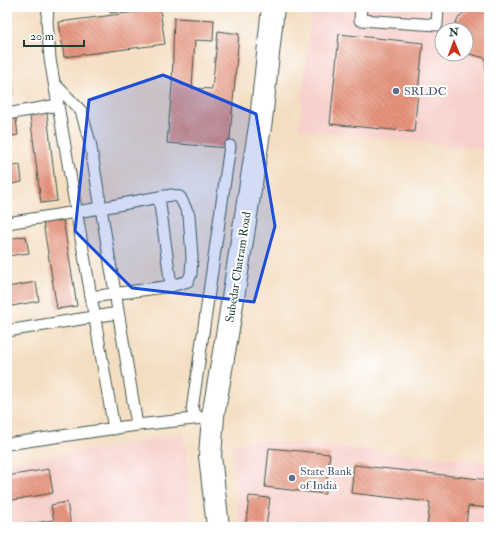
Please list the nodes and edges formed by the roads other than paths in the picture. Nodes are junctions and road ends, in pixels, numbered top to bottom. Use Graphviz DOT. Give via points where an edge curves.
graph roads {
  1 [pos="48,7"];
  2 [pos="273,7"];
  3 [pos="361,7"];
  4 [pos="438,7"];
  5 [pos="55,84"];
  6 [pos="58,105"];
  7 [pos="7,114"];
  8 [pos="230,146"];
  9 [pos="159,197"];
  10 [pos="101,208"];
  11 [pos="77,211"];
  12 [pos="7,223"];
  13 [pos="171,286"];
  14 [pos="115,293"];
  15 [pos="91,297"];
  16 [pos="118,313"];
  17 [pos="95,316"];
  18 [pos="7,331"];
  19 [pos="206,417"];
  20 [pos="137,425"];
  21 [pos="114,429"];
  22 [pos="7,444"];
  23 [pos="218,527"];
  1 -- 5 [label="lane" via="50,59"];
  2 -- 19 [label="main road, Subedar Chatram Road" via="261,120 229,323"];
  3 -- 4 [label="lane" via="360,20 436,25"];
  5 -- 6 [label="lane"];
  5 -- 10 [label="lane" via="81,111 90,142"];
  6 -- 7 [label="lane"];
  6 -- 11 [label="lane"];
  8 -- 19 [label="lane" via="192,410"];
  9 -- 10 [label="lane"];
  9 -- 13 [label="lane"];
  9 -- 13 [label="lane" via="180,197 189,215 191,274 188,281"];
  10 -- 11 [label="lane"];
  10 -- 14 [label="lane"];
  11 -- 12 [label="lane"];
  11 -- 15 [label="lane"];
  13 -- 14 [label="lane"];
  14 -- 15 [label="lane"];
  14 -- 16 [label="lane"];
  15 -- 17 [label="lane"];
  16 -- 17 [label="lane"];
  16 -- 20 [label="lane"];
  17 -- 18 [label="lane"];
  17 -- 21 [label="lane"];
  19 -- 20 [label="lane"];
  19 -- 23 [label="main road, Subedar Chatram Road"];
  20 -- 21 [label="lane"];
  21 -- 22 [label="lane"];
}
